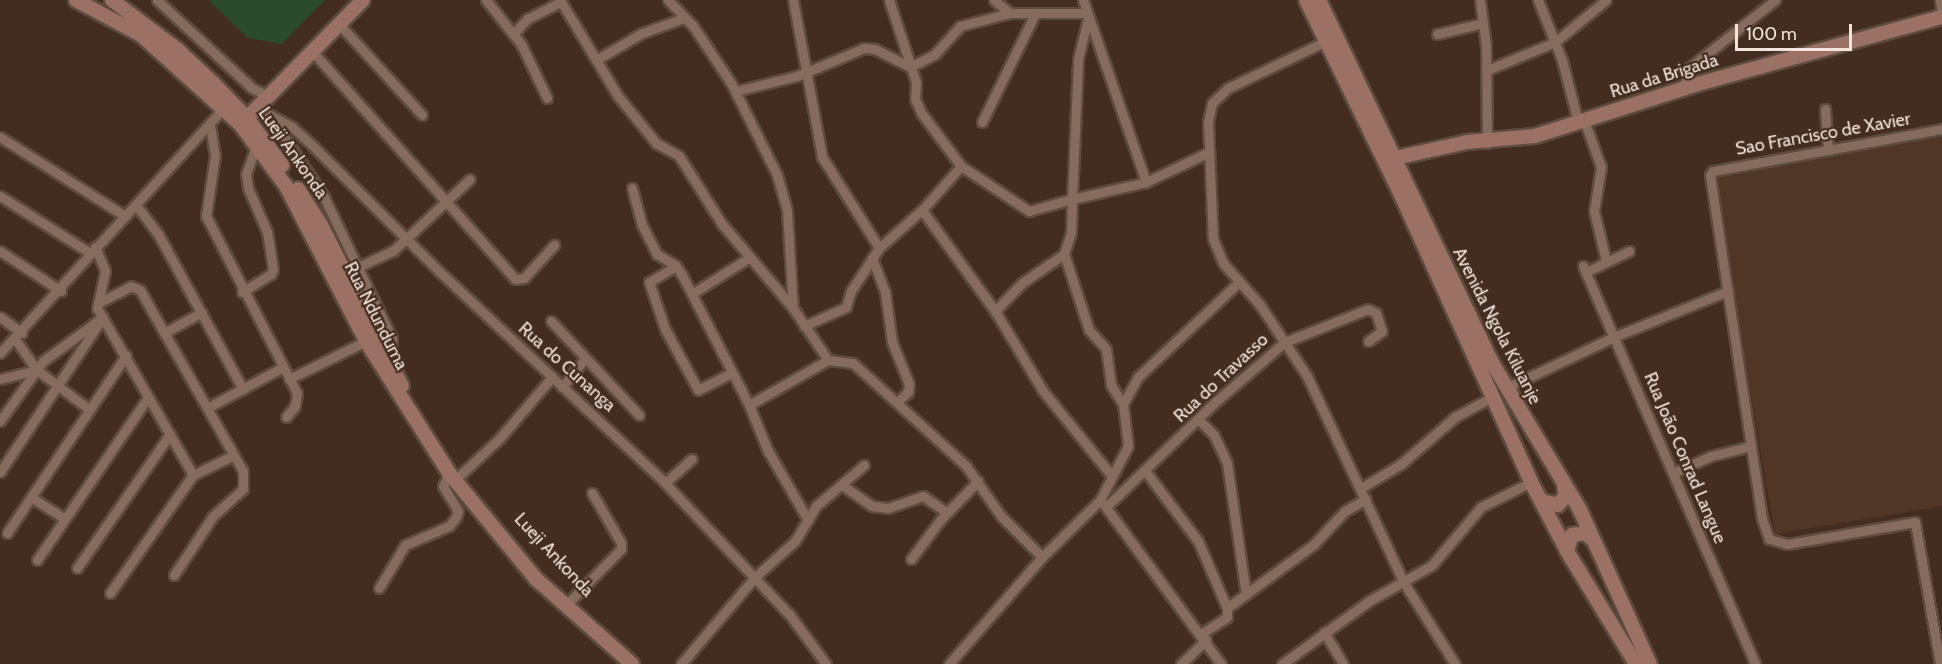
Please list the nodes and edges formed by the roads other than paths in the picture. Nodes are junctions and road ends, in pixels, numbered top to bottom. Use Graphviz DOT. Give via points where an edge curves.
graph roads {
  1 [pos="76,0"];
  2 [pos="112,0"];
  3 [pos="156,0"];
  4 [pos="363,0"];
  5 [pos="486,0"];
  6 [pos="668,0"];
  7 [pos="793,0"];
  8 [pos="889,0"];
  9 [pos="994,0"];
  10 [pos="1084,0"];
  11 [pos="1306,0"];
  12 [pos="1319,0"];
  13 [pos="1480,0"];
  14 [pos="1538,0"];
  15 [pos="1606,0"];
  16 [pos="1775,0"];
  17 [pos="1940,0"];
  18 [pos="561,1"];
  19 [pos="1010,13"];
  20 [pos="1035,14"];
  21 [pos="1087,15"];
  22 [pos="1942,17"];
  23 [pos="684,18"];
  24 [pos="1484,23"];
  25 [pos="339,24"];
  26 [pos="514,33"];
  27 [pos="1437,34"];
  28 [pos="1326,41"];
  29 [pos="1554,42"];
  30 [pos="312,51"];
  31 [pos="596,60"];
  32 [pos="910,67"];
  33 [pos="1487,70"];
  34 [pos="806,71"];
  35 [pos="1683,88"];
  36 [pos="736,91"];
  37 [pos="547,98"];
  38 [pos="265,105"];
  39 [pos="223,109"];
  40 [pos="1825,109"];
  41 [pos="422,115"];
  42 [pos="247,118"];
  43 [pos="1581,121"];
  44 [pos="982,122"];
  45 [pos="210,125"];
  46 [pos="1942,129"];
  47 [pos="0,137"];
  48 [pos="1487,143"];
  49 [pos="256,146"];
  50 [pos="1828,150"];
  51 [pos="1209,152"];
  52 [pos="1395,158"];
  53 [pos="961,166"];
  54 [pos="470,179"];
  55 [pos="1146,182"];
  56 [pos="632,188"];
  57 [pos="0,196"];
  58 [pos="1072,199"];
  59 [pos="448,204"];
  60 [pos="136,205"];
  61 [pos="922,210"];
  62 [pos="125,216"];
  63 [pos="408,238"];
  64 [pos="554,245"];
  65 [pos="879,248"];
  66 [pos="93,250"];
  67 [pos="0,251"];
  68 [pos="1629,251"];
  69 [pos="1064,254"];
  70 [pos="750,257"];
  71 [pos="872,258"];
  72 [pos="1606,261"];
  73 [pos="676,266"];
  74 [pos="358,267"];
  75 [pos="1239,282"];
  76 [pos="60,291"];
  77 [pos="1728,291"];
  78 [pos="242,292"];
  79 [pos="693,293"];
  80 [pos="98,303"];
  81 [pos="793,308"];
  82 [pos="995,311"];
  83 [pos="202,312"];
  84 [pos="0,317"];
  85 [pos="103,317"];
  86 [pos="550,321"];
  87 [pos="804,326"];
  88 [pos="164,333"];
  89 [pos="18,336"];
  90 [pos="1616,336"];
  91 [pos="366,341"];
  92 [pos="1368,341"];
  93 [pos="1285,342"];
  94 [pos="0,352"];
  95 [pos="126,355"];
  96 [pos="585,359"];
  97 [pos="828,360"];
  98 [pos="283,367"];
  99 [pos="392,367"];
  100 [pos="36,370"];
  101 [pos="732,373"];
  102 [pos="552,377"];
  103 [pos="0,379"];
  104 [pos="290,379"];
  105 [pos="58,386"];
  106 [pos="562,387"];
  107 [pos="1506,388"];
  108 [pos="243,389"];
  109 [pos="148,396"];
  110 [pos="1494,396"];
  111 [pos="897,402"];
  112 [pos="1123,404"];
  113 [pos="749,405"];
  114 [pos="207,408"];
  115 [pos="90,410"];
  116 [pos="639,415"];
  117 [pos="286,417"];
  118 [pos="1199,420"];
  119 [pos="0,421"];
  120 [pos="170,434"];
  121 [pos="1751,446"];
  122 [pos="232,456"];
  123 [pos="692,459"];
  124 [pos="864,465"];
  125 [pos="0,472"];
  126 [pos="1146,472"];
  127 [pos="1673,473"];
  128 [pos="455,474"];
  129 [pos="193,475"];
  130 [pos="1112,476"];
  131 [pos="978,482"];
  132 [pos="1532,482"];
  133 [pos="665,483"];
  134 [pos="842,485"];
  135 [pos="1564,486"];
  136 [pos="1361,488"];
  137 [pos="592,493"];
  138 [pos="32,497"];
  139 [pos="1366,499"];
  140 [pos="1542,501"];
  141 [pos="1103,503"];
  142 [pos="947,513"];
  143 [pos="65,519"];
  144 [pos="808,520"];
  145 [pos="8,533"];
  146 [pos="1592,539"];
  147 [pos="1567,551"];
  148 [pos="1042,556"];
  149 [pos="911,559"];
  150 [pos="37,560"];
  151 [pos="76,568"];
  152 [pos="174,575"];
  153 [pos="755,577"];
  154 [pos="1404,583"];
  155 [pos="379,588"];
  156 [pos="110,593"];
  157 [pos="1246,595"];
  158 [pos="570,601"];
  159 [pos="1227,608"];
  160 [pos="1324,633"];
  161 [pos="1203,637"];
  162 [pos="1632,662"];
  163 [pos="632,664"];
  164 [pos="645,664"];
  165 [pos="681,664"];
  166 [pos="826,664"];
  167 [pos="948,664"];
  168 [pos="1181,664"];
  169 [pos="1221,664"];
  170 [pos="1282,664"];
  171 [pos="1343,664"];
  172 [pos="1455,664"];
  173 [pos="1650,664"];
  174 [pos="1755,664"];
  175 [pos="1940,664"];
  1 -- 39 [label="main road, Rua Ndunduma" via="141,35"];
  2 -- 42 [label="main road, Lueji Ankonda" via="178,50"];
  3 -- 38 [label="street, Lueji Ankonda" via="252,88"];
  4 -- 25 [label="main road"];
  5 -- 26 [label="street"];
  6 -- 23 [label="street"];
  7 -- 34 [label="street"];
  8 -- 32 [label="street"];
  9 -- 19 [label="street"];
  10 -- 21 [label="street"];
  11 -- 28 [label="main road, Avenida Ngola Kiluanje"];
  12 -- 52 [label="main road, Avenida Ngola Kiluanje"];
  13 -- 24 [label="street"];
  14 -- 29 [label="street"];
  15 -- 29 [label="street"];
  16 -- 35 [label="street" via="1689,68"];
  17 -- 22 [label="street"];
  18 -- 26 [label="street" via="527,19"];
  18 -- 31 [label="street"];
  19 -- 20 [label="street"];
  19 -- 32 [label="street" via="960,26 935,54"];
  20 -- 21 [label="street"];
  20 -- 44 [label="street"];
  21 -- 55 [label="street"];
  21 -- 58 [label="street" via="1078,59"];
  22 -- 35 [label="main road, Rua da Brigada"];
  23 -- 31 [label="street" via="642,33"];
  23 -- 36 [label="street"];
  24 -- 27 [label="street"];
  24 -- 33 [label="street"];
  25 -- 30 [label="main road"];
  25 -- 41 [label="street"];
  26 -- 37 [label="street"];
  28 -- 51 [label="street" via="1216,97 1208,122"];
  28 -- 110 [label="main road, Avenida Ngola Kiluanje"];
  29 -- 33 [label="street"];
  29 -- 43 [label="street"];
  30 -- 38 [label="main road"];
  30 -- 59 [label="street"];
  31 -- 70 [label="street" via="618,96 656,143 682,160 710,207"];
  32 -- 34 [label="street" via="875,49 864,48"];
  32 -- 53 [label="street" via="918,106"];
  33 -- 48 [label="street"];
  34 -- 36 [label="street"];
  34 -- 65 [label="street" via="822,158"];
  35 -- 43 [label="main road, Rua da Brigada"];
  36 -- 81 [label="street" via="785,198"];
  38 -- 42 [label="main road"];
  38 -- 63 [label="street, Rua do Cunanga"];
  38 -- 74 [label="street, Lueji Ankonda" via="314,179"];
  39 -- 45 [label="street"];
  39 -- 49 [label="main road, Rua Ndunduma"];
  40 -- 50 [label="street"];
  42 -- 99 [label="main road, Lueji Ankonda" via="321,225"];
  43 -- 48 [label="main road, Rua da Brigada" via="1528,137"];
  43 -- 72 [label="street" via="1601,167 1594,211"];
  45 -- 60 [label="street"];
  45 -- 78 [label="street" via="215,155 206,216"];
  46 -- 50 [label="street, Sao Francisco de Xavier"];
  47 -- 62 [label="street"];
  48 -- 52 [label="main road, Rua da Brigada" via="1467,142"];
  49 -- 78 [label="street" via="246,174 248,188 262,216 273,269"];
  49 -- 91 [label="main road, Rua Ndunduma" via="309,224"];
  50 -- 77 [label="street, Sao Francisco de Xavier" via="1711,172"];
  51 -- 55 [label="street"];
  51 -- 75 [label="street" via="1212,239 1223,264"];
  52 -- 107 [label="main road, Avenida Ngola Kiluanje"];
  53 -- 58 [label="street" via="1024,210"];
  53 -- 61 [label="street"];
  54 -- 59 [label="street"];
  55 -- 58 [label="street"];
  56 -- 73 [label="street" via="642,225 659,257"];
  57 -- 66 [label="street"];
  58 -- 69 [label="street" via="1071,232"];
  59 -- 63 [label="street"];
  59 -- 64 [label="street" via="515,279 524,278"];
  60 -- 62 [label="street"];
  60 -- 83 [label="street" via="158,234"];
  61 -- 65 [label="street"];
  61 -- 82 [label="street"];
  62 -- 66 [label="street"];
  63 -- 74 [label="street" via="393,251"];
  63 -- 102 [label="street, Rua do Cunanga"];
  65 -- 71 [label="street"];
  66 -- 76 [label="street"];
  66 -- 80 [label="street" via="105,271"];
  67 -- 76 [label="street"];
  68 -- 72 [label="street"];
  69 -- 82 [label="street" via="1022,283"];
  69 -- 112 [label="street" via="1089,330 1106,350 1112,385"];
  70 -- 79 [label="street"];
  70 -- 81 [label="street"];
  71 -- 87 [label="street" via="851,291 846,307"];
  71 -- 111 [label="street" via="885,291 892,342 909,384 908,392"];
  72 -- 90 [label="street, Rua João Conrad Langue" via="1585,269"];
  73 -- 79 [label="street"];
  73 -- 101 [label="street" via="649,282 665,329 698,390"];
  74 -- 99 [label="street, Lueji Ankonda" via="392,338"];
  75 -- 93 [label="street"];
  75 -- 112 [label="street" via="1138,377"];
  76 -- 89 [label="street"];
  77 -- 90 [label="street"];
  77 -- 121 [label="street"];
  78 -- 98 [label="street"];
  79 -- 101 [label="street"];
  80 -- 85 [label="street"];
  80 -- 88 [label="street" via="131,286 140,290"];
  81 -- 87 [label="street"];
  82 -- 130 [label="street" via="1043,391"];
  83 -- 88 [label="street"];
  83 -- 108 [label="street"];
  84 -- 89 [label="street"];
  85 -- 95 [label="street"];
  85 -- 100 [label="street" via="49,355"];
  85 -- 105 [label="street"];
  86 -- 96 [label="street"];
  87 -- 97 [label="street"];
  88 -- 114 [label="street"];
  89 -- 94 [label="street"];
  89 -- 100 [label="street"];
  90 -- 107 [label="street"];
  90 -- 127 [label="street, Rua João Conrad Langue"];
  91 -- 104 [label="street"];
  91 -- 128 [label="main road, Rua Ndunduma"];
  92 -- 93 [label="street, Rua do Travasso" via="1382,331 1376,313 1368,309"];
  93 -- 118 [label="street, Rua do Travasso"];
  93 -- 136 [label="street" via="1332,424"];
  95 -- 109 [label="street"];
  95 -- 115 [label="street"];
  96 -- 106 [label="street"];
  96 -- 116 [label="street"];
  97 -- 111 [label="street" via="853,363"];
  97 -- 113 [label="street"];
  98 -- 104 [label="street"];
  98 -- 108 [label="street"];
  99 -- 128 [label="main road, Lueji Ankonda"];
  100 -- 103 [label="street"];
  100 -- 105 [label="street"];
  100 -- 119 [label="street"];
  101 -- 113 [label="street"];
  102 -- 106 [label="street, Rua do Cunanga"];
  102 -- 128 [label="street" via="499,439"];
  104 -- 117 [label="street" via="297,401"];
  105 -- 115 [label="street"];
  105 -- 125 [label="street"];
  106 -- 133 [label="street, Rua do Cunanga"];
  107 -- 135 [label="main road, Avenida Ngola Kiluanje"];
  108 -- 114 [label="street"];
  109 -- 120 [label="street"];
  109 -- 143 [label="street"];
  110 -- 132 [label="main road, Avenida Ngola Kiluanje"];
  110 -- 136 [label="street" via="1455,417 1401,464"];
  111 -- 131 [label="street"];
  112 -- 130 [label="street" via="1129,443"];
  113 -- 144 [label="street" via="768,451"];
  114 -- 122 [label="street"];
  115 -- 138 [label="street"];
  118 -- 126 [label="street, Rua do Travasso"];
  118 -- 157 [label="street" via="1214,435 1227,463"];
  120 -- 129 [label="street"];
  120 -- 151 [label="street"];
  121 -- 127 [label="street" via="1711,456"];
  121 -- 175 [label="street" via="1762,519 1769,539 1777,544 1915,522"];
  122 -- 129 [label="street"];
  122 -- 152 [label="street" via="243,471 243,489 213,516"];
  123 -- 133 [label="street"];
  124 -- 134 [label="street"];
  126 -- 141 [label="street, Rua do Travasso"];
  126 -- 159 [label="street" via="1198,541"];
  127 -- 174 [label="street, Rua João Conrad Langue"];
  128 -- 155 [label="street" via="443,479 443,486 458,511 456,517 449,526 405,545"];
  128 -- 158 [label="main road, Lueji Ankonda"];
  128 -- 163 [label="main road, Rua Ndunduma" via="536,579"];
  129 -- 156 [label="street"];
  130 -- 141 [label="street"];
  131 -- 142 [label="street"];
  131 -- 148 [label="street" via="1001,516"];
  132 -- 140 [label="main road, Avenida Ngola Kiluanje"];
  132 -- 154 [label="street" via="1473,513 1442,556"];
  133 -- 153 [label="street, Rua do Cunanga"];
  134 -- 142 [label="street" via="872,506 888,508 923,496"];
  134 -- 144 [label="street" via="816,506"];
  135 -- 140 [label="main road" via="1566,495 1562,503 1554,506"];
  135 -- 146 [label="main road, Avenida Ngola Kiluanje"];
  136 -- 139 [label="street"];
  137 -- 158 [label="street" via="621,549"];
  138 -- 143 [label="street"];
  138 -- 145 [label="street"];
  139 -- 154 [label="street"];
  139 -- 157 [label="street" via="1345,511 1314,544"];
  140 -- 147 [label="main road, Avenida Ngola Kiluanje"];
  141 -- 148 [label="street, Rua do Travasso"];
  141 -- 161 [label="street"];
  142 -- 149 [label="street"];
  143 -- 150 [label="street"];
  144 -- 153 [label="street" via="787,550"];
  146 -- 147 [label="main road" via="1585,533 1572,535"];
  146 -- 173 [label="main road, Avenida Ngola Kiluanje"];
  147 -- 162 [label="main road, Avenida Ngola Kiluanje"];
  148 -- 167 [label="street, Rua do Travasso"];
  153 -- 165 [label="street"];
  153 -- 166 [label="street, Rua do Cunanga"];
  154 -- 160 [label="street" via="1369,601"];
  154 -- 172 [label="street"];
  157 -- 159 [label="street"];
  158 -- 164 [label="main road, Lueji Ankonda"];
  159 -- 161 [label="street" via="1227,617"];
  160 -- 170 [label="street"];
  160 -- 171 [label="street"];
  161 -- 168 [label="street"];
  161 -- 169 [label="street"];
}
